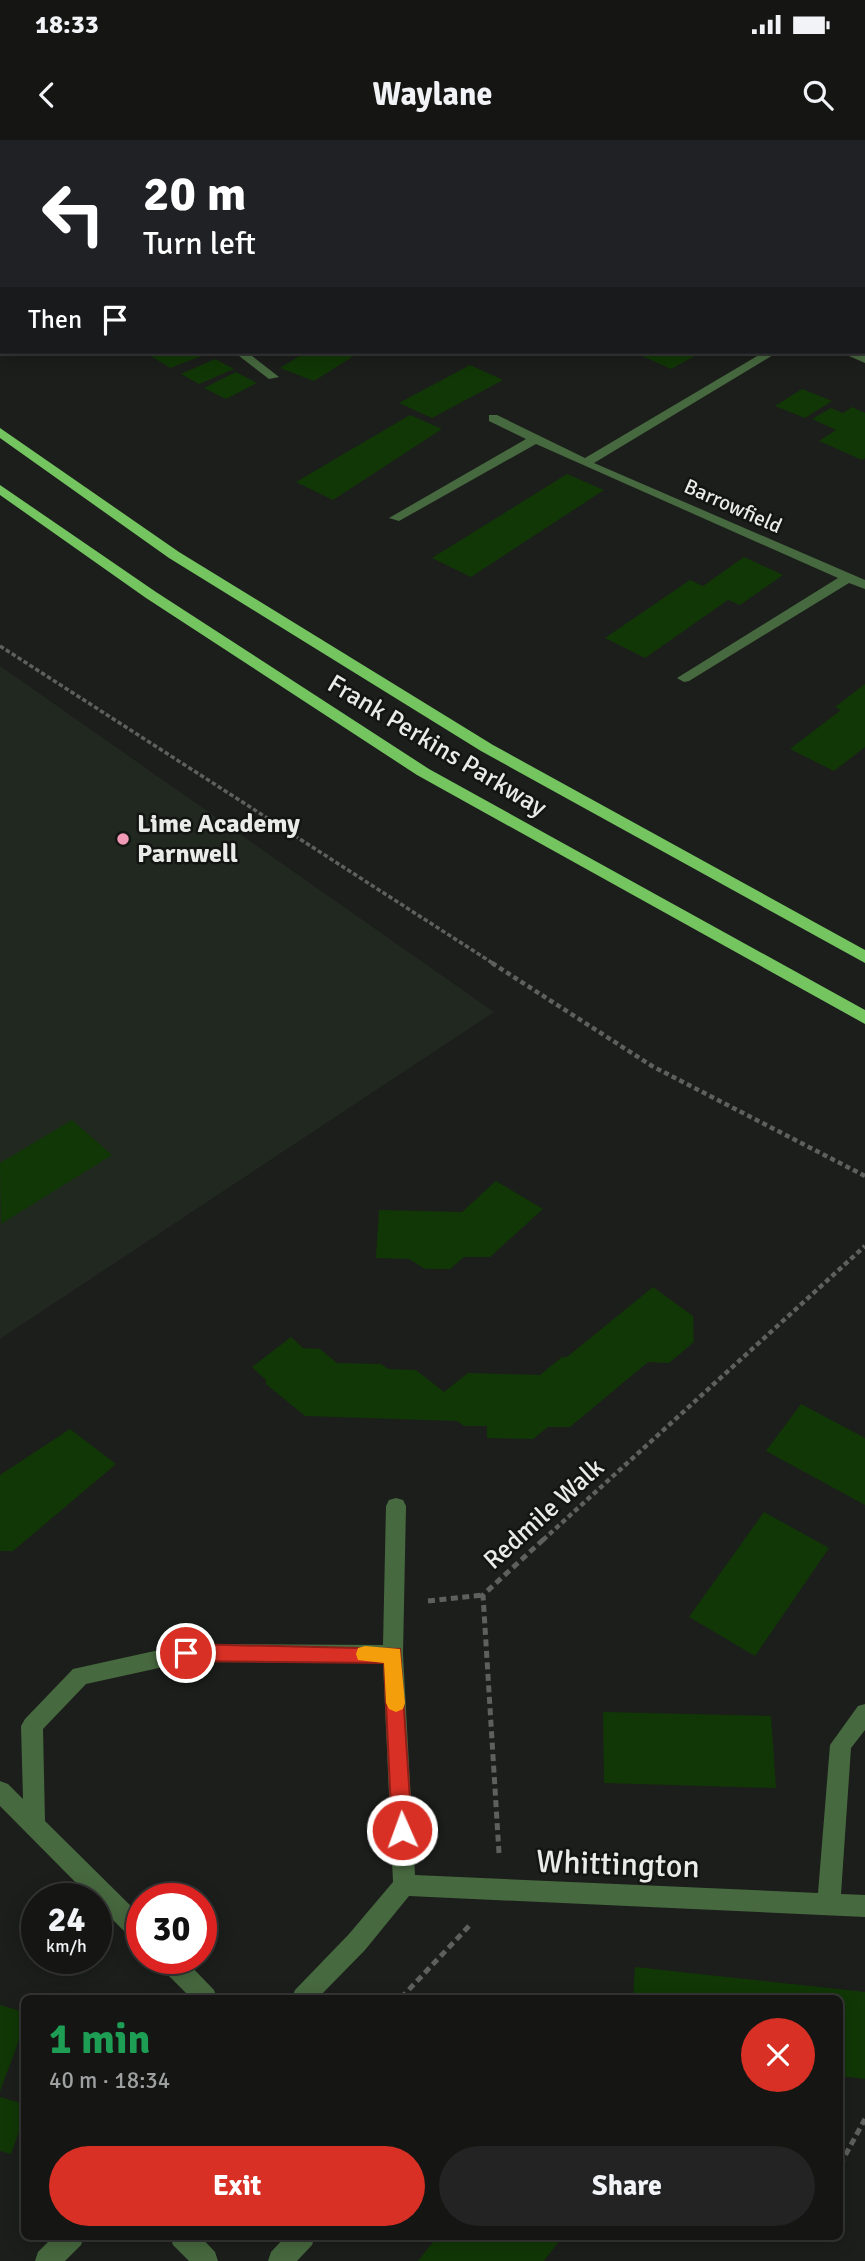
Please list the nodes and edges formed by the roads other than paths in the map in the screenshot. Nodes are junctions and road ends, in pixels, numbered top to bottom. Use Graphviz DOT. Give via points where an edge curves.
graph roads {
  1 [pos="243,354"];
  2 [pos="769,354"];
  3 [pos="273,377"];
  4 [pos="493,418"];
  5 [pos="0,432"];
  6 [pos="535,439"];
  7 [pos="585,463"];
  8 [pos="0,488"];
  9 [pos="395,518"];
  10 [pos="848,578"];
  11 [pos="865,585"];
  12 [pos="684,678"];
  13 [pos="865,957"];
  14 [pos="865,1018"];
  15 [pos="396,1506"];
  16 [pos="393,1654"];
  17 [pos="865,1713"];
  18 [pos="0,1791"];
  19 [pos="34,1823"];
  20 [pos="404,1885"];
  21 [pos="829,1902"];
  22 [pos="865,1906"];
  23 [pos="126,1917"];
  24 [pos="182,1974"];
  25 [pos="203,1995"];
  26 [pos="306,1995"];
  27 [pos="68,2240"];
  28 [pos="186,2240"];
  29 [pos="299,2240"];
  30 [pos="47,2261"];
  31 [pos="206,2261"];
  32 [pos="281,2261"];
  1 -- 3 [label="street"];
  2 -- 7 [label="street"];
  4 -- 6 [label="street, Barrowfield"];
  5 -- 13 [label="highway, Frank Perkins Parkway" via="174,555 487,748"];
  6 -- 7 [label="street, Barrowfield"];
  6 -- 9 [label="street"];
  7 -- 10 [label="street, Barrowfield"];
  8 -- 14 [label="highway, Frank Perkins Parkway" via="151,595 423,772"];
  10 -- 11 [label="street, Barrowfield"];
  10 -- 12 [label="street"];
  15 -- 16 [label="street"];
  16 -- 19 [label="street" via="186,1653 80,1676 32,1726"];
  16 -- 20 [label="street"];
  17 -- 21 [label="street" via="841,1745"];
  18 -- 19 [label="street"];
  19 -- 23 [label="street"];
  20 -- 21 [label="street, Whittington"];
  20 -- 26 [label="street"];
  21 -- 22 [label="street, Whittington"];
  24 -- 25 [label="street"];
  27 -- 30 [label="street"];
  28 -- 31 [label="street"];
  29 -- 32 [label="street"];
}
